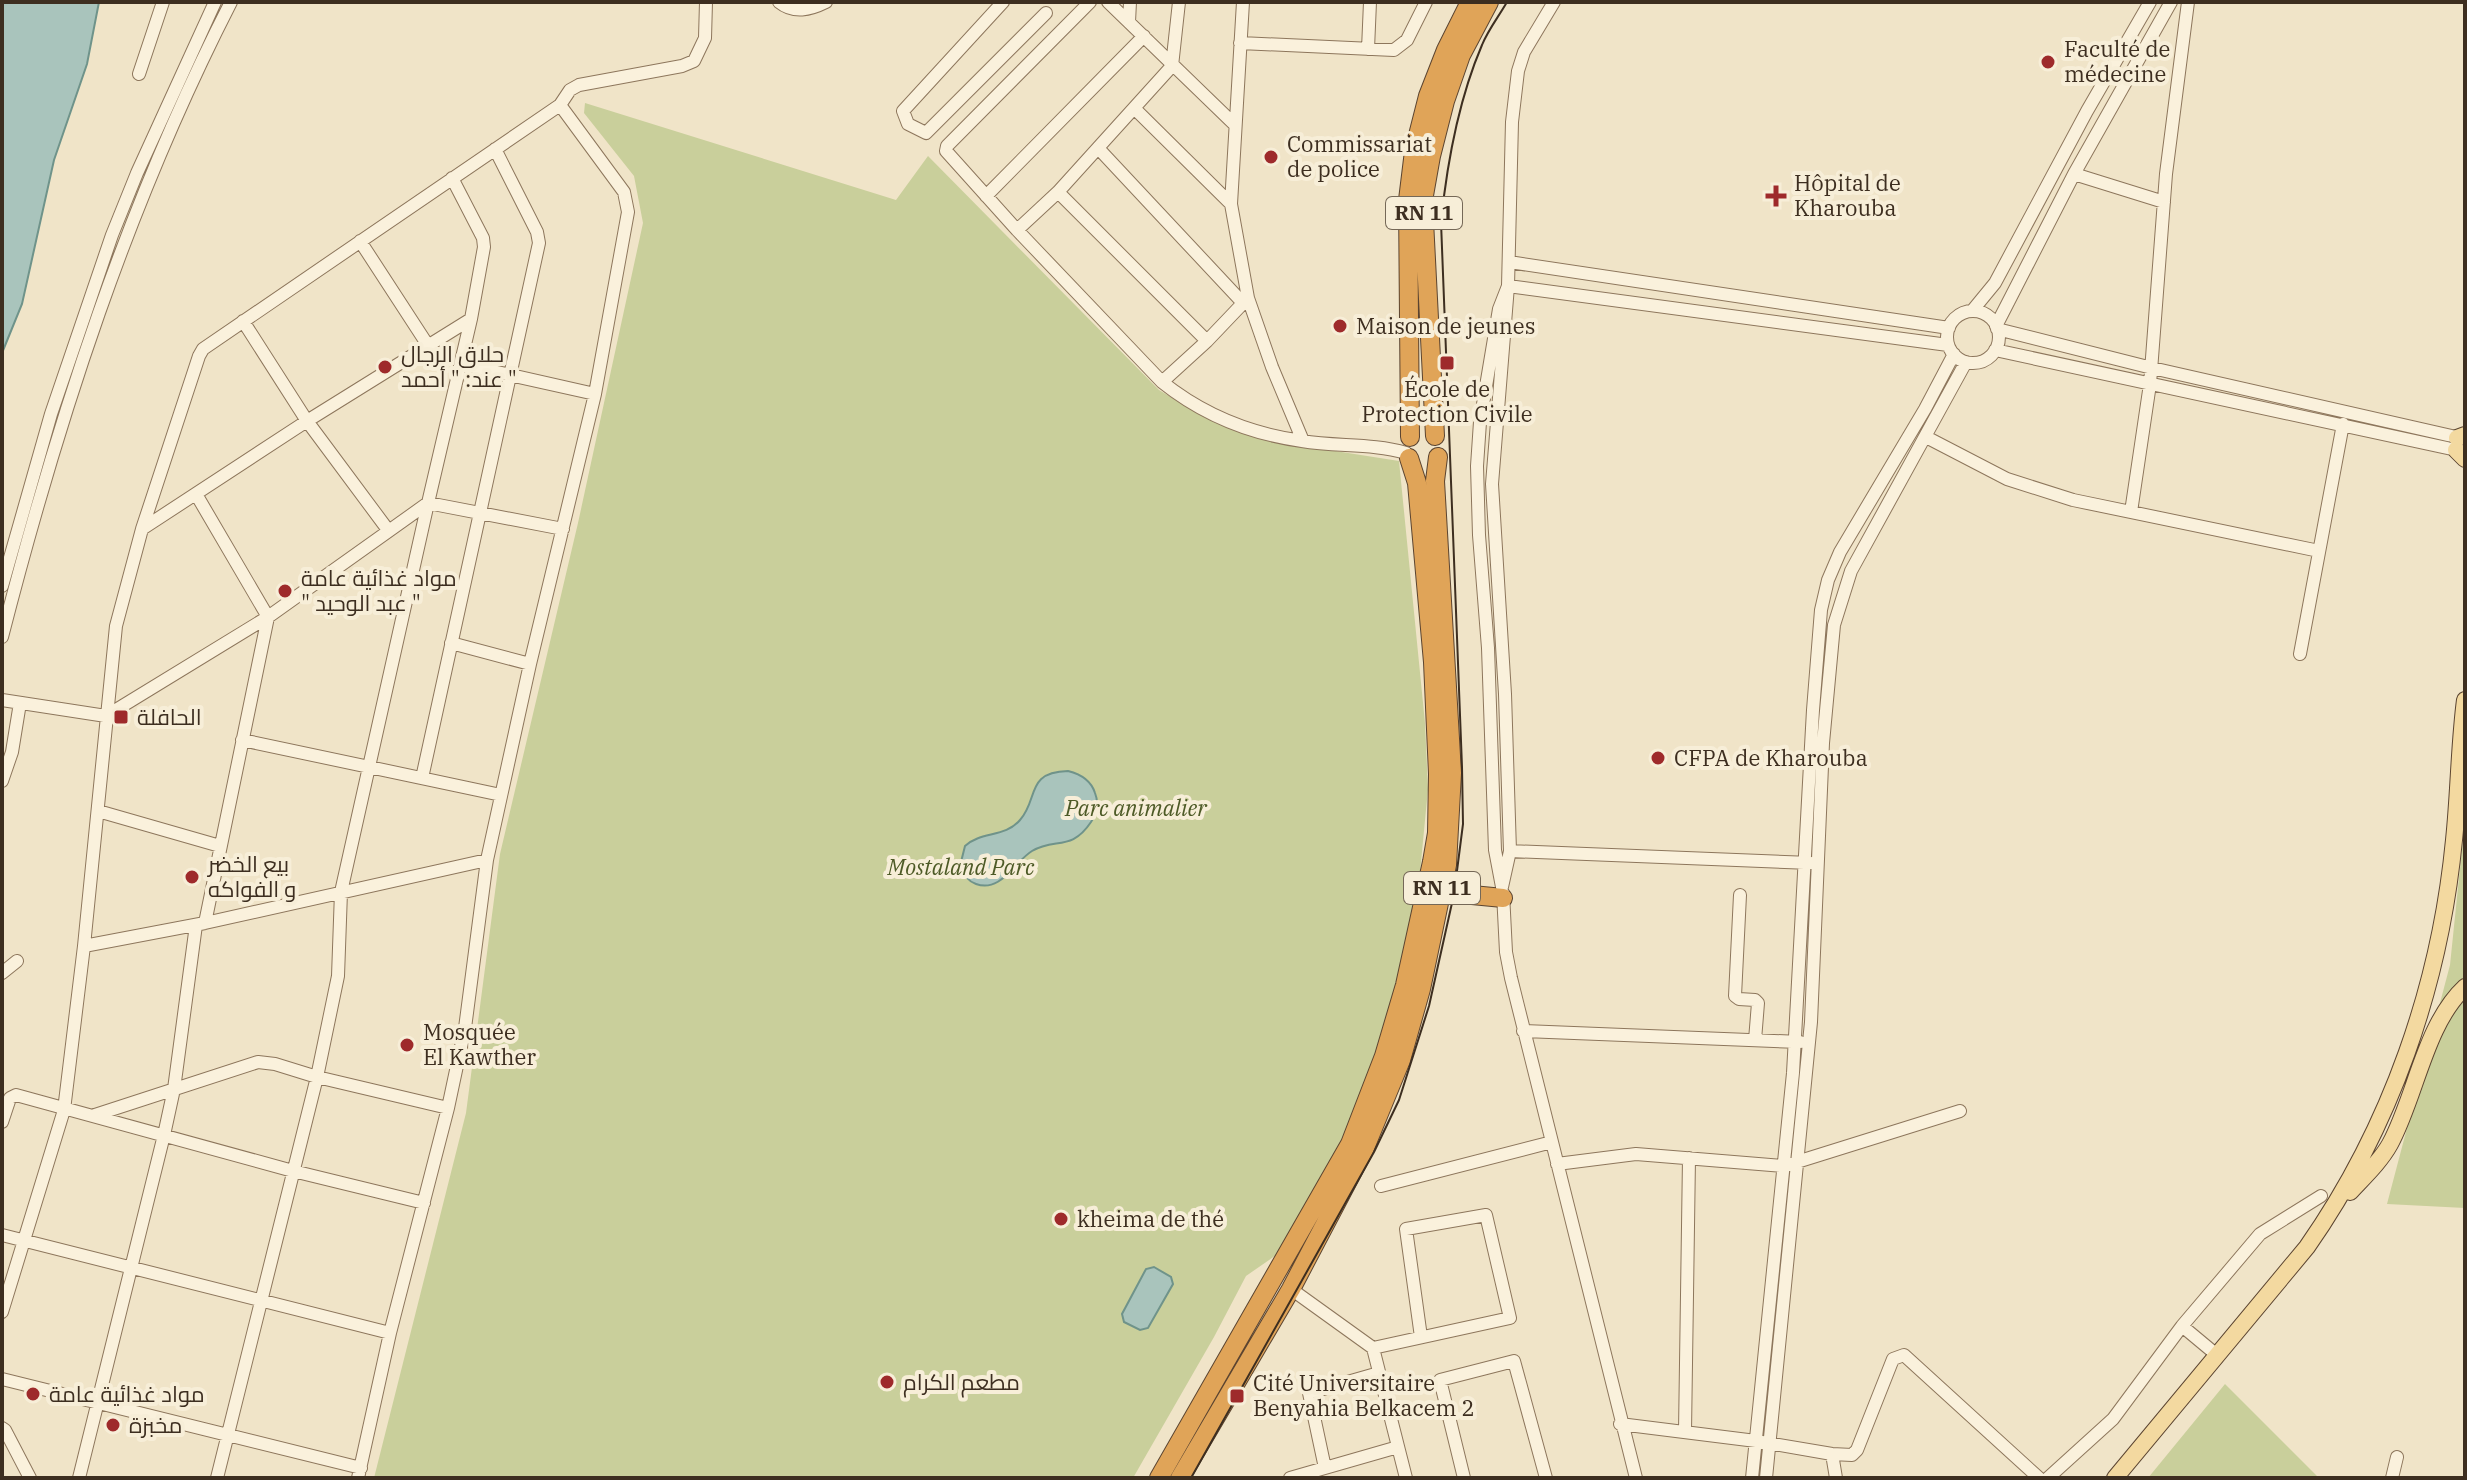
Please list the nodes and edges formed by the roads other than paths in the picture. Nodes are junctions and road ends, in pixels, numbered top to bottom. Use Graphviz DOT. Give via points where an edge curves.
graph roads {
  1 [pos="163,2"];
  2 [pos="215,2"];
  3 [pos="231,2"];
  4 [pos="706,2"];
  5 [pos="779,2"];
  6 [pos="826,2"];
  7 [pos="1003,2"];
  8 [pos="1090,2"];
  9 [pos="1108,2"];
  10 [pos="1130,2"];
  11 [pos="1179,2"];
  12 [pos="1243,2"];
  13 [pos="1370,2"];
  14 [pos="1426,2"];
  15 [pos="1470,2"];
  16 [pos="1489,2"];
  17 [pos="1554,2"];
  18 [pos="2150,2"];
  19 [pos="2171,2"];
  20 [pos="2188,2"];
  21 [pos="1046,13"];
  22 [pos="1129,22"];
  23 [pos="1144,36"];
  24 [pos="1240,43"];
  25 [pos="1368,49"];
  26 [pos="1172,66"];
  27 [pos="139,74"];
  28 [pos="560,105"];
  29 [pos="1134,108"];
  30 [pos="1234,124"];
  31 [pos="1098,148"];
  32 [pos="495,149"];
  33 [pos="2074,174"];
  34 [pos="452,178"];
  35 [pos="1058,192"];
  36 [pos="986,196"];
  37 [pos="2164,202"];
  38 [pos="1231,204"];
  39 [pos="1017,230"];
  40 [pos="360,241"];
  41 [pos="1509,262"];
  42 [pos="1508,286"];
  43 [pos="1706,293"];
  44 [pos="1246,300"];
  45 [pos="1972,311"];
  46 [pos="1703,313"];
  47 [pos="471,319"];
  48 [pos="243,321"];
  49 [pos="1997,327"];
  50 [pos="1949,328"];
  51 [pos="1207,341"];
  52 [pos="429,347"];
  53 [pos="1951,349"];
  54 [pos="1995,350"];
  55 [pos="1966,362"];
  56 [pos="461,364"];
  57 [pos="2152,368"];
  58 [pos="511,376"];
  59 [pos="1162,382"];
  60 [pos="2150,384"];
  61 [pos="595,394"];
  62 [pos="1925,409"];
  63 [pos="1937,417"];
  64 [pos="307,421"];
  65 [pos="2343,424"];
  66 [pos="1435,436"];
  67 [pos="1926,437"];
  68 [pos="1303,441"];
  69 [pos="2462,446"];
  70 [pos="1408,447"];
  71 [pos="1438,457"];
  72 [pos="196,494"];
  73 [pos="428,503"];
  74 [pos="480,512"];
  75 [pos="2131,512"];
  76 [pos="142,529"];
  77 [pos="563,529"];
  78 [pos="388,530"];
  79 [pos="2319,551"];
  80 [pos="2,586"];
  81 [pos="268,617"];
  82 [pos="2,637"];
  83 [pos="451,643"];
  84 [pos="2300,654"];
  85 [pos="530,664"];
  86 [pos="2,700"];
  87 [pos="2465,700"];
  88 [pos="20,703"];
  89 [pos="106,716"];
  90 [pos="242,740"];
  91 [pos="369,768"];
  92 [pos="422,778"];
  93 [pos="2,781"];
  94 [pos="501,795"];
  95 [pos="98,811"];
  96 [pos="220,846"];
  97 [pos="1510,851"];
  98 [pos="487,860"];
  99 [pos="1812,863"];
  100 [pos="341,892"];
  101 [pos="1441,892"];
  102 [pos="1502,892"];
  103 [pos="1740,895"];
  104 [pos="200,924"];
  105 [pos="84,946"];
  106 [pos="17,961"];
  107 [pos="2,973"];
  108 [pos="2465,987"];
  109 [pos="1523,1031"];
  110 [pos="1755,1040"];
  111 [pos="1796,1041"];
  112 [pos="1810,1042"];
  113 [pos="317,1077"];
  114 [pos="174,1089"];
  115 [pos="448,1108"];
  116 [pos="64,1110"];
  117 [pos="1960,1111"];
  118 [pos="95,1115"];
  119 [pos="2,1122"];
  120 [pos="164,1135"];
  121 [pos="1552,1142"];
  122 [pos="1689,1158"];
  123 [pos="1799,1160"];
  124 [pos="1557,1164"];
  125 [pos="1784,1166"];
  126 [pos="293,1171"];
  127 [pos="1381,1186"];
  128 [pos="2321,1196"];
  129 [pos="424,1203"];
  130 [pos="2332,1210"];
  131 [pos="2,1235"];
  132 [pos="26,1241"];
  133 [pos="131,1266"];
  134 [pos="1291,1289"];
  135 [pos="262,1299"];
  136 [pos="2,1312"];
  137 [pos="2182,1326"];
  138 [pos="390,1333"];
  139 [pos="1421,1337"];
  140 [pos="1373,1348"];
  141 [pos="2218,1356"];
  142 [pos="1379,1373"];
  143 [pos="2,1379"];
  144 [pos="96,1401"];
  145 [pos="1620,1424"];
  146 [pos="2,1428"];
  147 [pos="1685,1432"];
  148 [pos="228,1434"];
  149 [pos="1763,1442"];
  150 [pos="1398,1447"];
  151 [pos="1832,1454"];
  152 [pos="2397,1457"];
  153 [pos="1325,1468"];
  154 [pos="360,1473"];
  155 [pos="30,1478"];
  156 [pos="79,1478"];
  157 [pos="217,1478"];
  158 [pos="1159,1478"];
  159 [pos="1180,1478"];
  160 [pos="1290,1478"];
  161 [pos="1406,1478"];
  162 [pos="1464,1478"];
  163 [pos="1546,1478"];
  164 [pos="1636,1478"];
  165 [pos="1752,1478"];
  166 [pos="1766,1478"];
  167 [pos="1836,1478"];
  168 [pos="2039,1478"];
  169 [pos="2048,1478"];
  170 [pos="2115,1478"];
  171 [pos="2392,1478"];
  1 -- 27 [label="street"];
  2 -- 80 [label="street" via="112,235 51,414"];
  3 -- 82 [label="street" via="182,101 131,226 61,423"];
  4 -- 28 [label="street" via="705,38 694,61 579,85"];
  5 -- 6 [label="street" via="799,10"];
  7 -- 21 [label="street" via="903,111 908,124 926,133"];
  8 -- 36 [label="street" via="947,146"];
  9 -- 22 [label="street"];
  10 -- 22 [label="street"];
  11 -- 26 [label="street"];
  12 -- 24 [label="street"];
  13 -- 25 [label="street"];
  14 -- 25 [label="street" via="1403,44 1394,50"];
  15 -- 70 [label="highway, RN 11" via="1428,96 1414,151 1408,200"];
  16 -- 66 [label="highway, RN 11" via="1461,55 1445,101 1423,201"];
  17 -- 41 [label="street" via="1518,71"];
  18 -- 45 [label="street" via="1995,283"];
  19 -- 33 [label="street"];
  20 -- 37 [label="street"];
  22 -- 23 [label="street"];
  23 -- 26 [label="street"];
  23 -- 36 [label="street"];
  24 -- 25 [label="street"];
  24 -- 30 [label="street"];
  26 -- 29 [label="street"];
  26 -- 30 [label="street"];
  28 -- 32 [label="street"];
  28 -- 61 [label="street" via="627,200"];
  29 -- 31 [label="street"];
  29 -- 38 [label="street"];
  30 -- 38 [label="street"];
  31 -- 35 [label="street"];
  31 -- 44 [label="street"];
  32 -- 34 [label="street"];
  32 -- 58 [label="street" via="539,243"];
  33 -- 37 [label="street"];
  33 -- 49 [label="street"];
  34 -- 40 [label="street"];
  34 -- 47 [label="street" via="483,238"];
  35 -- 39 [label="street"];
  35 -- 51 [label="street"];
  36 -- 39 [label="street"];
  37 -- 57 [label="street"];
  38 -- 44 [label="street"];
  39 -- 59 [label="street"];
  40 -- 48 [label="street"];
  40 -- 52 [label="street"];
  41 -- 42 [label="street"];
  41 -- 43 [label="street"];
  42 -- 46 [label="street"];
  42 -- 97 [label="street" via="1492,484"];
  42 -- 102 [label="street" via="1499,309 1477,466 1495,850"];
  43 -- 46 [label="street"];
  43 -- 50 [label="street"];
  44 -- 51 [label="street"];
  44 -- 68 [label="street"];
  45 -- 49 [label="street" via="1985,314"];
  45 -- 50 [label="street"];
  46 -- 53 [label="street"];
  47 -- 52 [label="street"];
  47 -- 56 [label="street"];
  48 -- 64 [label="street"];
  48 -- 76 [label="street" via="199,356"];
  49 -- 54 [label="street"];
  49 -- 57 [label="street"];
  50 -- 53 [label="street"];
  51 -- 59 [label="street"];
  52 -- 64 [label="street"];
  53 -- 55 [label="street"];
  53 -- 62 [label="street"];
  54 -- 55 [label="street" via="1983,361"];
  54 -- 60 [label="street"];
  55 -- 63 [label="street"];
  56 -- 58 [label="street"];
  56 -- 73 [label="street"];
  57 -- 60 [label="street"];
  57 -- 69 [label="street"];
  58 -- 61 [label="street"];
  58 -- 74 [label="street"];
  59 -- 68 [label="street" via="1223,419"];
  60 -- 65 [label="street"];
  60 -- 75 [label="street"];
  61 -- 77 [label="street"];
  62 -- 63 [label="street"];
  62 -- 99 [label="street" via="1856,520 1828,580 1817,644"];
  63 -- 67 [label="street"];
  64 -- 72 [label="street"];
  64 -- 78 [label="street"];
  65 -- 69 [label="street"];
  65 -- 79 [label="street"];
  66 -- 70 [label="highway" via="1419,431"];
  66 -- 71 [label="highway"];
  67 -- 75 [label="street" via="2007,479"];
  67 -- 99 [label="street" via="1851,571 1834,625"];
  68 -- 70 [label="street"];
  70 -- 71 [label="highway" via="1423,465"];
  70 -- 158 [label="highway, RN 11" via="1417,483 1438,774 1434,848 1408,971 1384,1056 1350,1144"];
  71 -- 101 [label="highway, RN 11" via="1435,481 1452,773"];
  72 -- 76 [label="street"];
  72 -- 81 [label="street"];
  73 -- 74 [label="street"];
  73 -- 78 [label="street"];
  73 -- 91 [label="street"];
  74 -- 77 [label="street"];
  74 -- 83 [label="street"];
  75 -- 79 [label="street"];
  76 -- 89 [label="street" via="116,626"];
  77 -- 85 [label="street"];
  78 -- 81 [label="street"];
  79 -- 84 [label="street"];
  81 -- 89 [label="street"];
  81 -- 90 [label="street"];
  83 -- 85 [label="street"];
  83 -- 92 [label="street"];
  85 -- 94 [label="street"];
  86 -- 88 [label="street"];
  87 -- 130 [label="main road" via="2447,895 2425,1003 2380,1116"];
  88 -- 89 [label="street"];
  88 -- 93 [label="street"];
  89 -- 95 [label="street"];
  90 -- 91 [label="street"];
  90 -- 96 [label="street"];
  91 -- 92 [label="street"];
  91 -- 100 [label="street"];
  92 -- 94 [label="street"];
  94 -- 98 [label="street"];
  95 -- 96 [label="street"];
  95 -- 105 [label="street"];
  96 -- 104 [label="street"];
  97 -- 99 [label="street"];
  97 -- 102 [label="street"];
  98 -- 100 [label="street"];
  98 -- 115 [label="street" via="465,1028"];
  99 -- 111 [label="street"];
  99 -- 112 [label="street"];
  100 -- 104 [label="street"];
  100 -- 113 [label="street" via="338,976"];
  101 -- 102 [label="highway"];
  101 -- 134 [label="highway, RN 11" via="1401,1060 1364,1150"];
  102 -- 109 [label="street" via="1506,952"];
  103 -- 110 [label="street" via="1735,996 1758,1003"];
  104 -- 105 [label="street"];
  104 -- 114 [label="street"];
  105 -- 116 [label="street"];
  106 -- 107 [label="street"];
  108 -- 130 [label="main road" via="2438,1026 2390,1145"];
  109 -- 110 [label="street"];
  109 -- 121 [label="street"];
  110 -- 111 [label="street"];
  111 -- 112 [label="street"];
  111 -- 125 [label="street"];
  112 -- 123 [label="street"];
  113 -- 114 [label="street" via="258,1062"];
  113 -- 115 [label="street"];
  113 -- 126 [label="street"];
  114 -- 118 [label="street"];
  114 -- 120 [label="street"];
  115 -- 129 [label="street"];
  116 -- 118 [label="street"];
  116 -- 119 [label="street" via="16,1095"];
  116 -- 132 [label="street"];
  117 -- 123 [label="street"];
  118 -- 120 [label="street"];
  120 -- 126 [label="street"];
  120 -- 133 [label="street"];
  121 -- 124 [label="street"];
  121 -- 127 [label="street"];
  122 -- 124 [label="street" via="1636,1154"];
  122 -- 125 [label="street"];
  122 -- 147 [label="street"];
  123 -- 125 [label="street"];
  123 -- 149 [label="street"];
  124 -- 145 [label="street"];
  125 -- 149 [label="street"];
  126 -- 129 [label="street"];
  126 -- 135 [label="street"];
  128 -- 137 [label="street" via="2260,1234"];
  129 -- 138 [label="street"];
  130 -- 141 [label="main road"];
  131 -- 132 [label="street"];
  132 -- 133 [label="street"];
  132 -- 136 [label="street"];
  133 -- 135 [label="street"];
  133 -- 144 [label="street"];
  134 -- 140 [label="street"];
  134 -- 159 [label="highway, RN 11"];
  135 -- 138 [label="street"];
  135 -- 148 [label="street"];
  137 -- 141 [label="street"];
  137 -- 169 [label="street" via="2113,1419"];
  138 -- 154 [label="street"];
  139 -- 139 [label="street" via="1510,1318 1486,1215 1406,1229"];
  139 -- 140 [label="street"];
  140 -- 142 [label="street"];
  141 -- 170 [label="main road"];
  142 -- 150 [label="street"];
  142 -- 153 [label="street" via="1309,1393"];
  143 -- 144 [label="street"];
  144 -- 148 [label="street"];
  144 -- 156 [label="street"];
  145 -- 147 [label="street"];
  145 -- 164 [label="street"];
  146 -- 155 [label="street"];
  147 -- 149 [label="street"];
  148 -- 154 [label="street"];
  148 -- 157 [label="street"];
  149 -- 151 [label="street"];
  149 -- 165 [label="street"];
  149 -- 166 [label="street"];
  150 -- 153 [label="street"];
  150 -- 161 [label="street"];
  151 -- 167 [label="street"];
  151 -- 168 [label="street" via="1855,1453 1893,1359 1904,1355"];
  152 -- 171 [label="street"];
  153 -- 160 [label="street"];
  162 -- 163 [label="street" via="1440,1380 1514,1361"];
}
